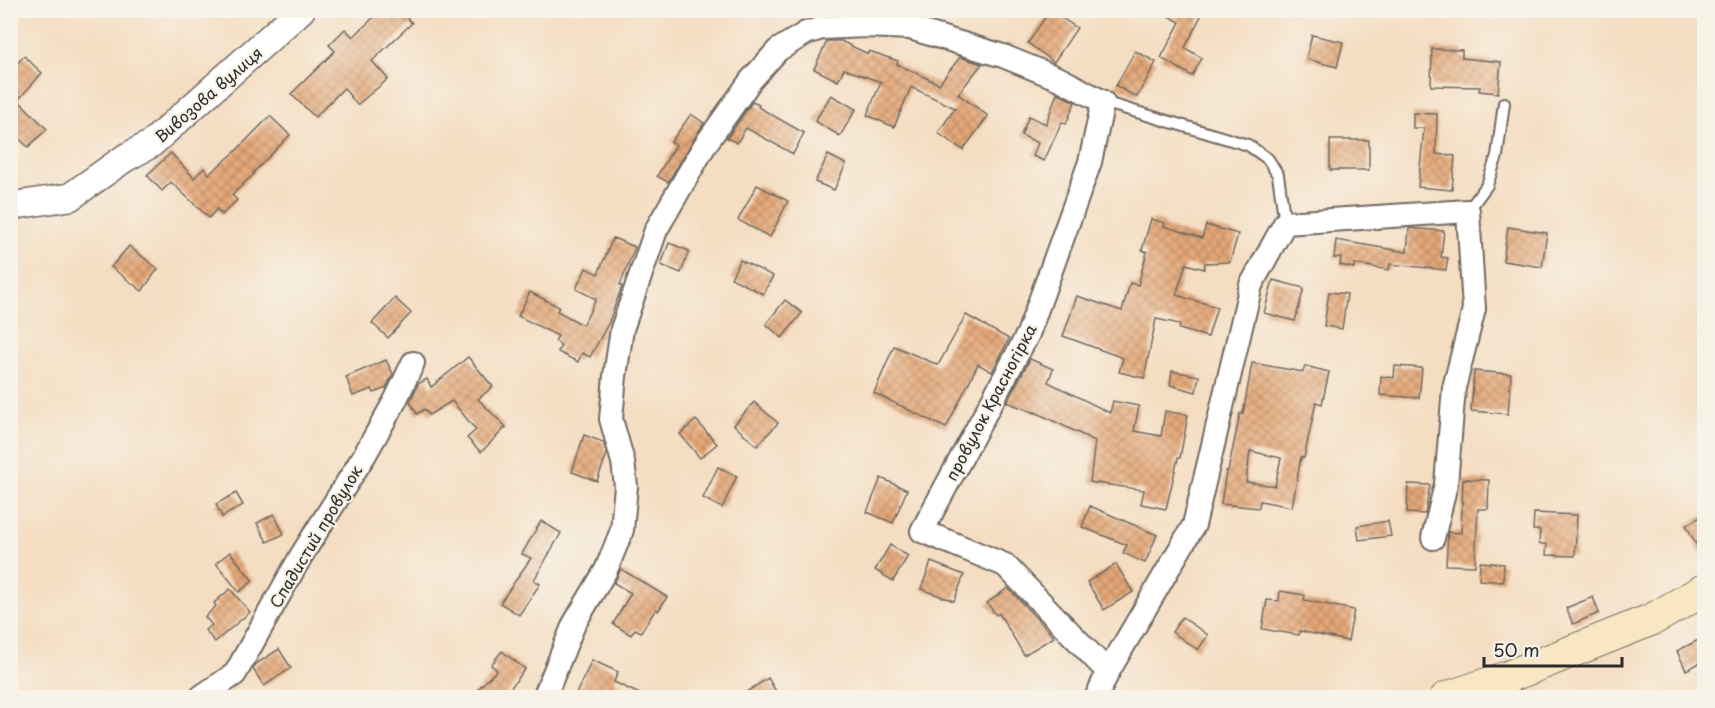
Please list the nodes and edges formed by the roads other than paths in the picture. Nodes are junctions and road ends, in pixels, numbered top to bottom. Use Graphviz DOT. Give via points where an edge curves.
graph roads {
  1 [pos="301,10"];
  2 [pos="1103,102"];
  3 [pos="1504,103"];
  4 [pos="10,206"];
  5 [pos="1468,211"];
  6 [pos="1285,223"];
  7 [pos="413,363"];
  8 [pos="1433,538"];
  9 [pos="1704,590"];
  10 [pos="1108,672"];
  11 [pos="202,696"];
  12 [pos="544,698"];
  13 [pos="1096,698"];
  14 [pos="1446,698"];
  1 -- 4 [label="street, Вивозова вулиця" via="151,144 70,197"];
  2 -- 6 [label="lane" via="1248,145 1268,159 1278,175"];
  2 -- 10 [label="street, провулок Красногірка" via="1090,162 1028,334 922,531 1005,565"];
  2 -- 12 [label="street" via="1003,56 910,28 822,28 778,50 751,80 705,145 656,230 622,329 615,376 611,419 626,486 622,530 606,570 574,624"];
  3 -- 5 [label="lane" via="1497,156 1487,184"];
  5 -- 6 [label="street"];
  5 -- 8 [label="street" via="1474,309 1454,388 1446,484"];
  6 -- 10 [label="street" via="1251,285 1194,525"];
  7 -- 11 [label="street, Спадистий провулок" via="364,456 300,556 235,674"];
  9 -- 14 [label="main road" via="1653,619"];
  10 -- 13 [label="street"];
}
